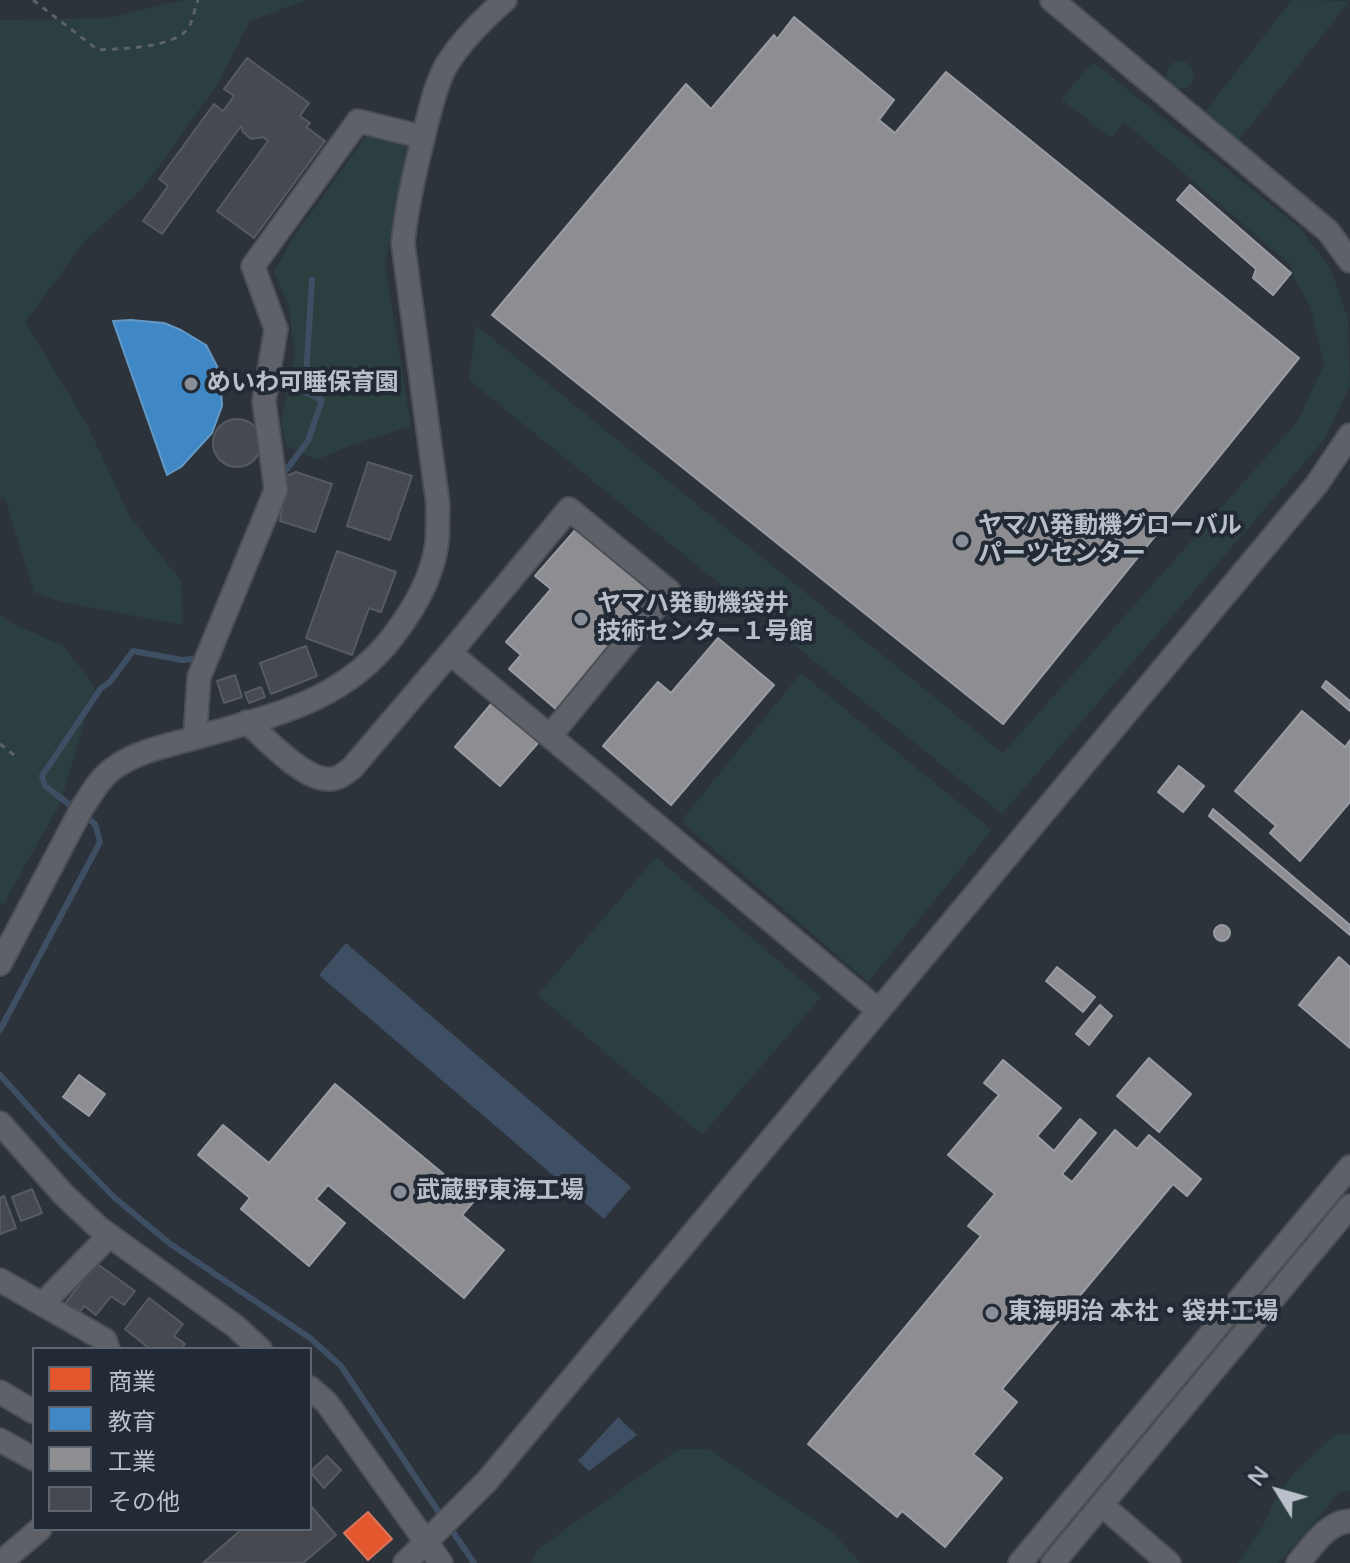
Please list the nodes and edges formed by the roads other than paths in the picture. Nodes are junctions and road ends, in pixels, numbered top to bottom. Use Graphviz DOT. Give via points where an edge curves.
graph roads {
  1 [pos="505,0"];
  2 [pos="1052,0"];
  3 [pos="423,137"];
  4 [pos="1350,261"];
  5 [pos="1350,435"];
  6 [pos="450,653"];
  7 [pos="247,722"];
  8 [pos="550,736"];
  9 [pos="195,737"];
  10 [pos="0,964"];
  11 [pos="878,1010"];
  12 [pos="0,1123"];
  13 [pos="1350,1167"];
  14 [pos="1350,1206"];
  15 [pos="109,1236"];
  16 [pos="0,1280"];
  17 [pos="45,1306"];
  18 [pos="107,1347"];
  19 [pos="254,1347"];
  20 [pos="312,1390"];
  21 [pos="0,1392"];
  22 [pos="32,1411"];
  23 [pos="0,1440"];
  24 [pos="32,1458"];
  25 [pos="1102,1505"];
  26 [pos="1350,1521"];
  27 [pos="34,1534"];
  28 [pos="427,1542"];
  29 [pos="2,1559"];
  30 [pos="28,1563"];
  31 [pos="405,1563"];
  32 [pos="441,1563"];
  33 [pos="1020,1563"];
  34 [pos="1053,1563"];
  35 [pos="1169,1563"];
  36 [pos="1298,1563"];
  1 -- 3 [label="street" via="464,39 445,67"];
  2 -- 4 [label="street" via="1328,231"];
  3 -- 7 [label="street" via="403,243 438,505 436,548 408,617 352,679 289,711"];
  3 -- 9 [label="street" via="358,121 253,266 276,329 264,401 276,490 199,677"];
  5 -- 11 [label="street" via="1317,484"];
  6 -- 7 [label="street" via="340,777 316,777"];
  6 -- 8 [label="street"];
  6 -- 8 [label="street" via="569,509 669,591"];
  7 -- 9 [label="street"];
  8 -- 11 [label="street"];
  9 -- 10 [label="street" via="141,753 97,785"];
  11 -- 28 [label="street" via="487,1481"];
  12 -- 15 [label="street"];
  13 -- 33 [label="street"];
  14 -- 25 [label="street"];
  15 -- 17 [label="street"];
  15 -- 19 [label="street" via="235,1326"];
  16 -- 17 [label="street"];
  17 -- 18 [label="street" via="105,1340"];
  20 -- 28 [label="street"];
  21 -- 22 [label="street"];
  23 -- 24 [label="street"];
  25 -- 34 [label="street"];
  25 -- 35 [label="street"];
  26 -- 36 [label="street" via="1327,1530"];
  27 -- 29 [label="street"];
  27 -- 30 [label="street"];
  28 -- 31 [label="street"];
  28 -- 32 [label="street"];
}
